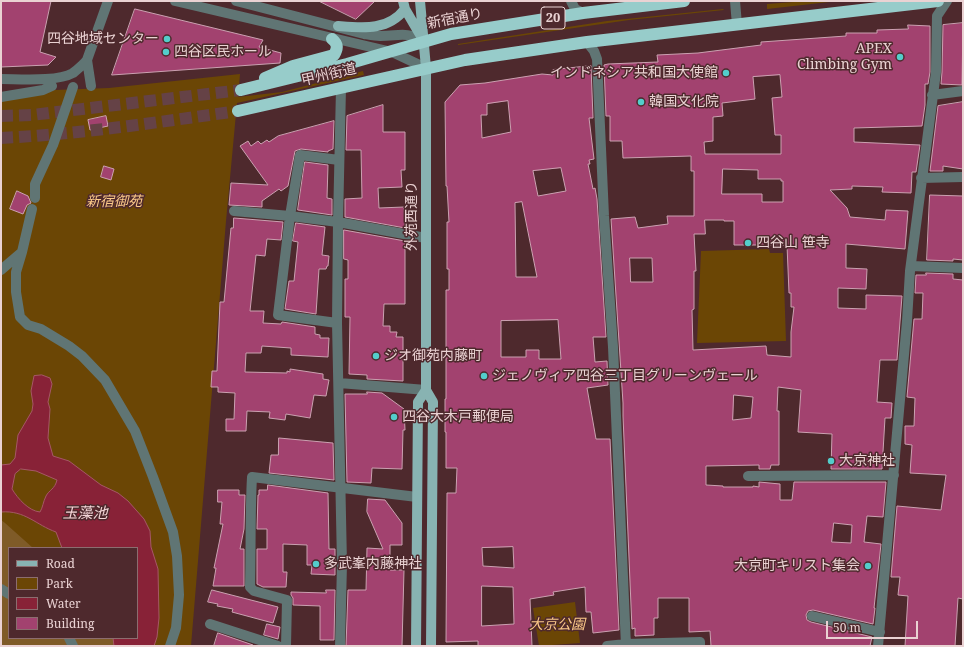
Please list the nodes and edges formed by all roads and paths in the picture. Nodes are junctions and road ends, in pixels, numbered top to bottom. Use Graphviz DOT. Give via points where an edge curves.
graph roads {
  1 [pos="108,1"];
  2 [pos="175,1"];
  3 [pos="236,1"];
  4 [pos="420,1"];
  5 [pos="571,1"];
  6 [pos="684,1"];
  7 [pos="735,1"];
  8 [pos="938,1"];
  9 [pos="947,1"];
  10 [pos="258,4"];
  11 [pos="404,5"];
  12 [pos="584,13"];
  13 [pos="737,25"];
  14 [pos="338,26"];
  15 [pos="332,39"];
  16 [pos="424,41"];
  17 [pos="587,42"];
  18 [pos="392,52"];
  19 [pos="426,68"];
  20 [pos="1,80"];
  21 [pos="52,86"];
  22 [pos="72,87"];
  23 [pos="341,88"];
  24 [pos="963,91"];
  25 [pos="932,95"];
  26 [pos="1,97"];
  27 [pos="238,111"];
  28 [pos="339,160"];
  29 [pos="963,177"];
  30 [pos="921,178"];
  31 [pos="35,198"];
  32 [pos="32,209"];
  33 [pos="234,211"];
  34 [pos="290,216"];
  35 [pos="338,222"];
  36 [pos="426,238"];
  37 [pos="22,252"];
  38 [pos="911,266"];
  39 [pos="963,268"];
  40 [pos="1,270"];
  41 [pos="337,323"];
  42 [pos="339,383"];
  43 [pos="426,390"];
  44 [pos="894,475"];
  45 [pos="748,476"];
  46 [pos="341,488"];
  47 [pos="417,497"];
  48 [pos="812,616"];
  49 [pos="210,624"];
  50 [pos="880,632"];
  51 [pos="626,645"];
  52 [pos="170,646"];
  53 [pos="278,646"];
  54 [pos="286,646"];
  55 [pos="340,646"];
  56 [pos="416,646"];
  57 [pos="432,646"];
  58 [pos="607,646"];
  59 [pos="700,646"];
  60 [pos="878,646"];
  1 -- 20 [label="street" via="84,63 72,73 52,78"];
  2 -- 15 [label="street"];
  3 -- 10 [label="street, 新宿通り"];
  4 -- 16 [label="main road, 外苑西通り"];
  5 -- 12 [label="street" via="574,8"];
  6 -- 12 [label="highway, 新宿通り / 20"];
  7 -- 13 [label="street"];
  8 -- 13 [label="highway, 20"];
  9 -- 25 [label="street" via="937,16 936,72"];
  10 -- 14 [label="street, 新宿通り"];
  11 -- 14 [label="main road" via="400,16 375,28"];
  11 -- 16 [label="main road, 外苑西通り"];
  12 -- 16 [label="highway, 新宿通り / 20" via="451,34"];
  13 -- 17 [label="highway, 20"];
  14 -- 16 [label="street, 新宿通り" via="380,36 411,35"];
  15 -- 18 [label="street"];
  15 -- 18 [label="highway, 甲州街道 / 20" via="337,46 334,56 293,66 241,90"];
  16 -- 18 [label="highway, 甲州街道 / 20"];
  16 -- 19 [label="main road, 外苑西通り"];
  17 -- 19 [label="highway, 20"];
  17 -- 51 [label="street" via="597,59 604,216 614,354"];
  18 -- 19 [label="street"];
  19 -- 23 [label="highway, 甲州街道 / 20"];
  19 -- 36 [label="main road, 外苑西通り"];
  21 -- 26 [label="street" via="43,90"];
  22 -- 31 [label="street" via="53,145 35,184"];
  23 -- 27 [label="highway, 甲州街道 / 20"];
  23 -- 28 [label="street"];
  24 -- 25 [label="street"];
  25 -- 30 [label="street"];
  28 -- 34 [label="street" via="300,156"];
  28 -- 35 [label="street"];
  29 -- 30 [label="street"];
  30 -- 38 [label="street"];
  32 -- 37 [label="street"];
  33 -- 34 [label="street"];
  34 -- 35 [label="street"];
  34 -- 41 [label="street" via="278,314"];
  35 -- 36 [label="street"];
  35 -- 41 [label="street"];
  36 -- 43 [label="main road, 外苑西通り"];
  37 -- 40 [label="street"];
  37 -- 52 [label="street" via="16,272 20,317 28,325 41,329 69,346 105,380 135,432 153,477 173,532 177,556 179,595 176,628"];
  38 -- 39 [label="street"];
  38 -- 44 [label="street"];
  41 -- 42 [label="street"];
  42 -- 43 [label="street"];
  42 -- 46 [label="street"];
  43 -- 47 [label="main road, 外苑西通り" via="418,402"];
  43 -- 57 [label="main road, 外苑西通り" via="433,402"];
  44 -- 45 [label="street"];
  44 -- 50 [label="street"];
  46 -- 47 [label="street"];
  46 -- 54 [label="street" via="252,477 250,587 254,591 286,600"];
  46 -- 55 [label="street"];
  47 -- 56 [label="main road, 外苑西通り"];
  48 -- 50 [label="street"];
  49 -- 53 [label="street"];
  50 -- 60 [label="street"];
  51 -- 58 [label="street"];
  51 -- 59 [label="street" via="700,642"];
}
